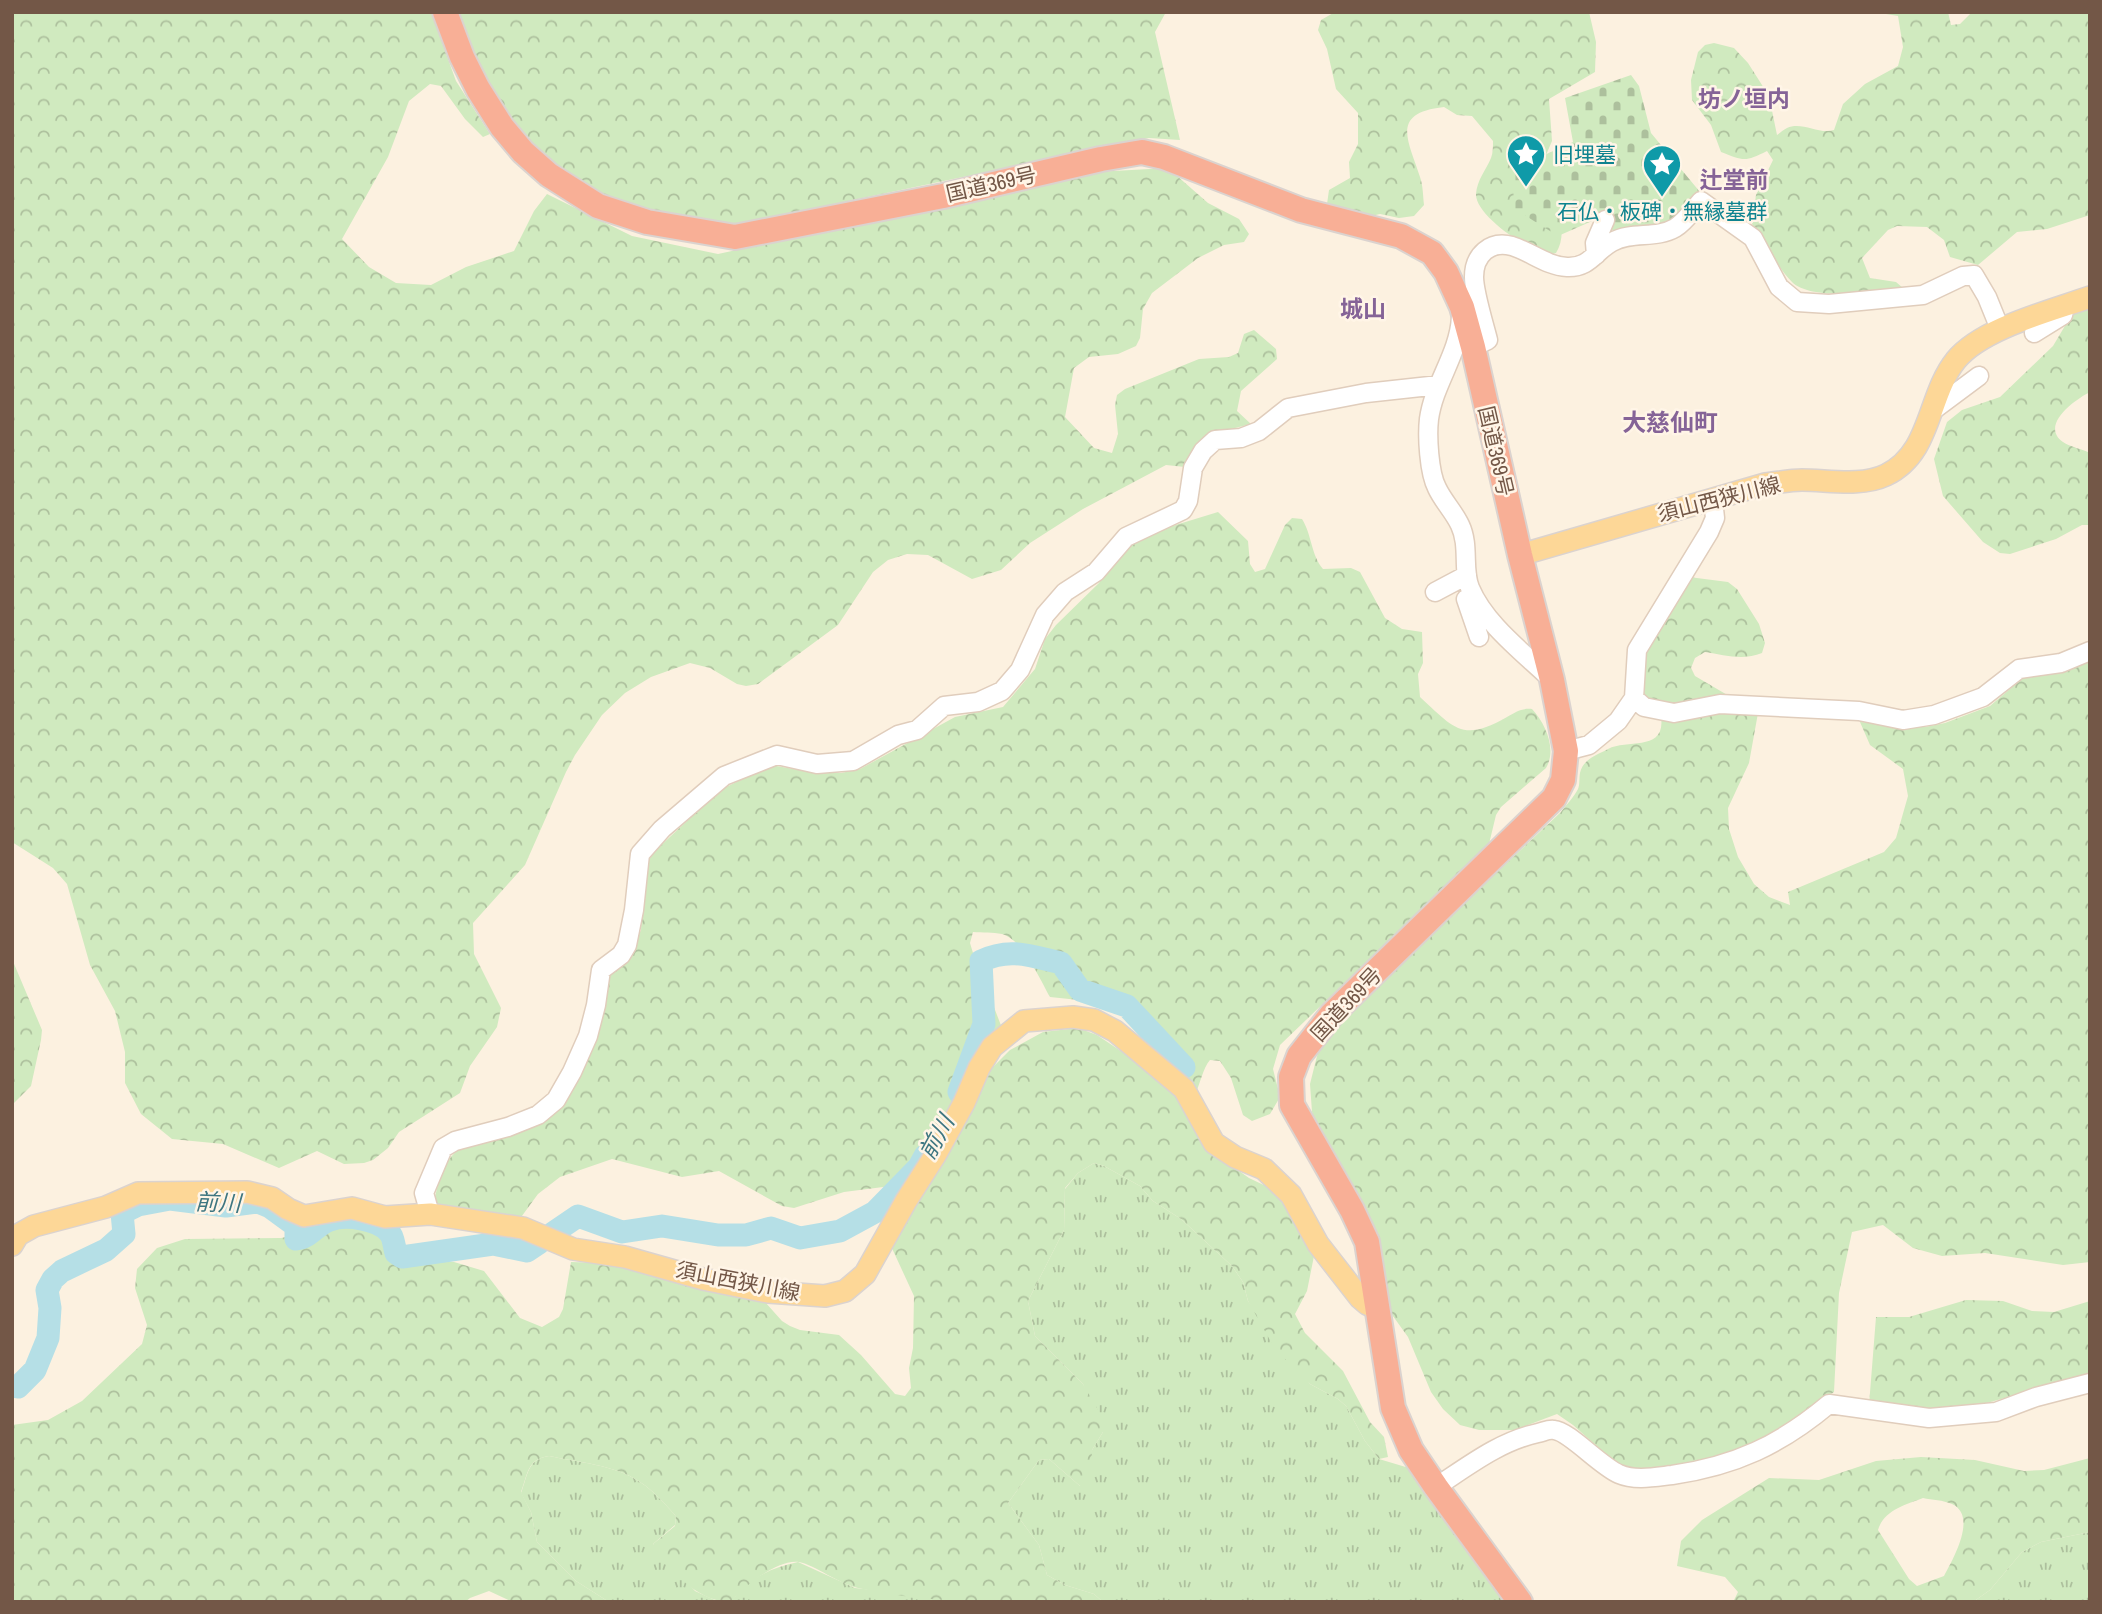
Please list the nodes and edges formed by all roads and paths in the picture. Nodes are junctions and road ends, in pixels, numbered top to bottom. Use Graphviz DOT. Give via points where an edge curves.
graph roads {
  1 [pos="445,12"];
  2 [pos="1605,220"];
  3 [pos="1596,256"];
  4 [pos="2090,297"];
  5 [pos="2066,306"];
  6 [pos="1462,307"];
  7 [pos="2000,329"];
  8 [pos="2034,333"];
  9 [pos="1473,348"];
  10 [pos="1979,376"];
  11 [pos="1439,385"];
  12 [pos="1932,411"];
  13 [pos="1713,500"];
  14 [pos="1520,555"];
  15 [pos="1468,581"];
  16 [pos="1435,592"];
  17 [pos="1479,637"];
  18 [pos="2090,651"];
  19 [pos="1552,680"];
  20 [pos="1634,698"];
  21 [pos="1566,751"];
  22 [pos="430,1214"];
  23 [pos="12,1245"];
  24 [pos="1378,1309"];
  25 [pos="2090,1383"];
  26 [pos="1436,1487"];
  27 [pos="1520,1602"];
  1 -- 6 [label="highway, 国道369号" via="478,89 523,152 548,175 598,206 647,222 735,237 1142,152 1301,210 1401,236 1432,253"];
  2 -- 3 [label="street" via="1595,243"];
  3 -- 7 [label="street" via="1613,242 1678,227 1701,201 1753,238 1779,287 1797,302 1829,304 1923,295 1974,275"];
  3 -- 9 [label="street" via="1583,266 1566,267 1511,246 1490,246 1479,255 1474,277 1488,340"];
  4 -- 5 [label="main road, 須山西狭川線"];
  5 -- 7 [label="main road, 須山西狭川線"];
  5 -- 8 [label="street" via="2063,315"];
  6 -- 9 [label="highway, 国道369号"];
  6 -- 11 [label="street" via="1460,336"];
  7 -- 12 [label="main road, 須山西狭川線" via="1956,360"];
  9 -- 14 [label="highway, 国道369号"];
  10 -- 12 [label="street"];
  11 -- 15 [label="street" via="1429,420 1431,475 1460,525"];
  11 -- 22 [label="street" via="1288,408 1259,431 1215,440 1193,468 1183,510 1126,537 1096,572 1065,592 1045,615 1020,670 1002,691 978,702 944,706 916,730 853,761 817,764 776,755 724,776 640,854 627,945 601,970 588,1036 556,1100 538,1115 443,1149 424,1193"];
  12 -- 13 [label="main road, 須山西狭川線" via="1917,447 1903,465 1884,477 1765,484"];
  13 -- 14 [label="main road, 須山西狭川線"];
  13 -- 20 [label="street" via="1715,518 1709,532 1637,650"];
  14 -- 19 [label="highway, 国道369号"];
  15 -- 16 [label="street"];
  15 -- 17 [label="street" via="1465,596"];
  15 -- 19 [label="street" via="1483,613"];
  18 -- 20 [label="street" via="2061,663 2019,669 1983,697 1934,715 1903,719 1858,711 1720,704 1674,713 1644,707"];
  19 -- 21 [label="highway, 国道369号"];
  20 -- 21 [label="street" via="1619,721 1589,745"];
  21 -- 24 [label="highway, 国道369号" via="1563,780 1554,798 1332,1014 1298,1056 1291,1077 1292,1105 1367,1242"];
  22 -- 23 [label="main road, 須山西狭川線" via="385,1216 352,1208 304,1216 272,1198 247,1192 138,1193 106,1207 34,1226"];
  22 -- 24 [label="main road, 須山西狭川線" via="523,1228 573,1249 768,1292 825,1296 845,1291 865,1274 992,1047 1024,1021 1073,1017 1094,1020 1115,1031 1184,1089 1214,1143 1264,1169 1291,1195 1318,1244 1360,1298"];
  24 -- 26 [label="highway, 国道369号" via="1393,1408 1411,1450"];
  25 -- 26 [label="street" via="1996,1412 1929,1418 1829,1404 1803,1426 1761,1450 1717,1467 1646,1479 1621,1475 1566,1434 1553,1430 1528,1435 1488,1453"];
  26 -- 27 [label="highway, 国道369号"];
}
